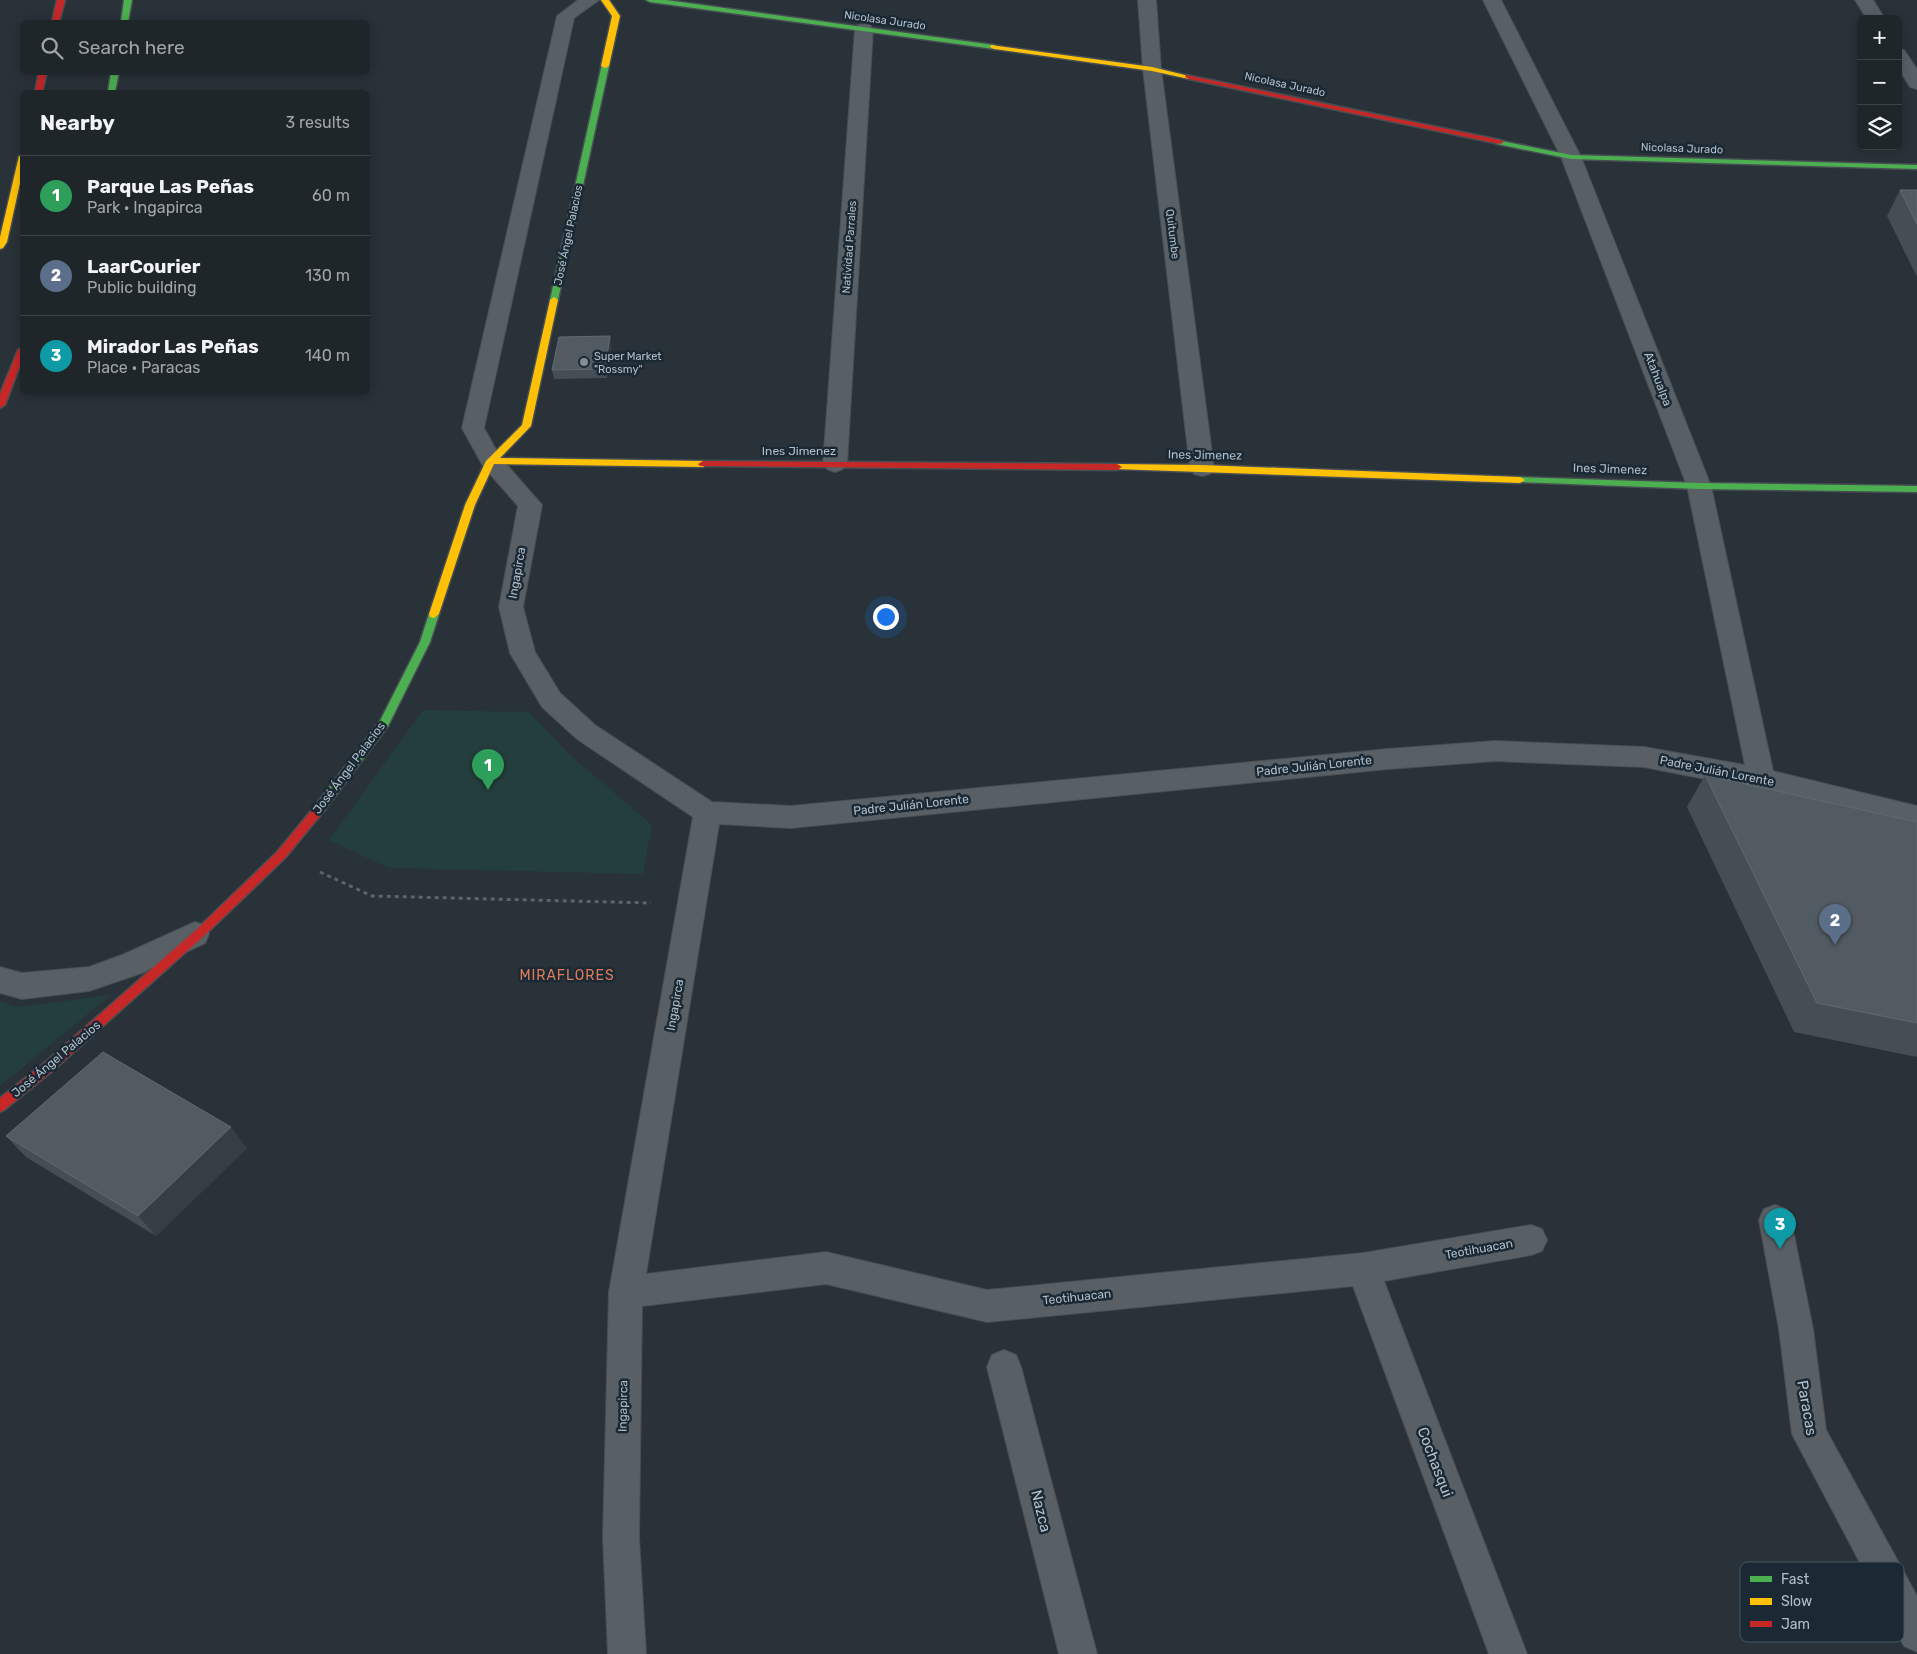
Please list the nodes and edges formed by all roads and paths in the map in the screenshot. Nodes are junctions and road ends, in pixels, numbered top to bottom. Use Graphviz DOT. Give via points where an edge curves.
graph roads {
  1 [pos="61,0"];
  2 [pos="128,0"];
  3 [pos="590,0"];
  4 [pos="605,0"];
  5 [pos="650,0"];
  6 [pos="1146,0"];
  7 [pos="1492,0"];
  8 [pos="1864,0"];
  9 [pos="1873,15"];
  10 [pos="56,20"];
  11 [pos="124,20"];
  12 [pos="864,29"];
  13 [pos="1902,60"];
  14 [pos="1152,69"];
  15 [pos="42,75"];
  16 [pos="115,75"];
  17 [pos="1917,83"];
  18 [pos="38,90"];
  19 [pos="112,90"];
  20 [pos="1571,157"];
  21 [pos="1917,166"];
  22 [pos="20,167"];
  23 [pos="0,246"];
  24 [pos="20,355"];
  25 [pos="0,405"];
  26 [pos="491,461"];
  27 [pos="835,464"];
  28 [pos="1202,468"];
  29 [pos="1699,486"];
  30 [pos="1917,489"];
  31 [pos="1761,779"];
  32 [pos="707,813"];
  33 [pos="1917,817"];
  34 [pos="281,855"];
  35 [pos="692,904"];
  36 [pos="201,932"];
  37 [pos="0,980"];
  38 [pos="0,1106"];
  39 [pos="1775,1220"];
  40 [pos="1531,1240"];
  41 [pos="1362,1269"];
  42 [pos="626,1292"];
  43 [pos="1004,1367"];
  44 [pos="1878,1562"];
  45 [pos="1904,1609"];
  46 [pos="1917,1633"];
  47 [pos="628,1654"];
  48 [pos="1078,1654"];
  49 [pos="1508,1654"];
  1 -- 10 [label="street"];
  2 -- 11 [label="street"];
  3 -- 26 [label="street" via="566,16 473,428"];
  4 -- 26 [label="street, José Ángel Palacios" via="616,16 526,426"];
  5 -- 12 [label="street, Nicolasa Jurado"];
  6 -- 14 [label="street, Quitumbe"];
  7 -- 20 [label="street, Atahualpa"];
  8 -- 9 [label="street"];
  12 -- 14 [label="street, Nicolasa Jurado"];
  12 -- 27 [label="street, Natividad Parrales"];
  13 -- 17 [label="street"];
  14 -- 20 [label="street, Nicolasa Jurado"];
  14 -- 28 [label="street, Quitumbe"];
  15 -- 18 [label="street"];
  16 -- 19 [label="street"];
  20 -- 21 [label="street, Nicolasa Jurado"];
  20 -- 29 [label="street, Atahualpa"];
  22 -- 23 [label="street"];
  24 -- 25 [label="street"];
  26 -- 27 [label="street, Ines Jimenez"];
  26 -- 32 [label="street, Ingapirca" via="530,505 511,608 523,653 551,700 586,732"];
  26 -- 34 [label="street, José Ángel Palacios" via="470,506 425,642 384,724"];
  27 -- 28 [label="street, Ines Jimenez"];
  28 -- 29 [label="street, Ines Jimenez"];
  29 -- 30 [label="street, Ines Jimenez"];
  29 -- 31 [label="street, Atahualpa"];
  31 -- 32 [label="street, Padre Julián Lorente" via="1644,757 1494,751 790,817"];
  31 -- 33 [label="street, Padre Julián Lorente"];
  32 -- 35 [label="street, Ingapirca"];
  34 -- 35 [label="path" via="372,896"];
  34 -- 36 [label="street, José Ángel Palacios"];
  35 -- 42 [label="street, Ingapirca"];
  36 -- 37 [label="street, José Ángel Palacios" via="132,964 89,979 22,986"];
  36 -- 38 [label="street, José Ángel Palacios"];
  39 -- 44 [label="street, Paracas" via="1796,1329 1809,1434"];
  40 -- 41 [label="street, Teotihuacan"];
  41 -- 42 [label="street, Teotihuacan" via="987,1306 826,1268"];
  41 -- 49 [label="street, Cochasqui"];
  42 -- 47 [label="street, Ingapirca" via="621,1538"];
  43 -- 48 [label="street, Nazca"];
  45 -- 46 [label="street, Paracas"];
}
